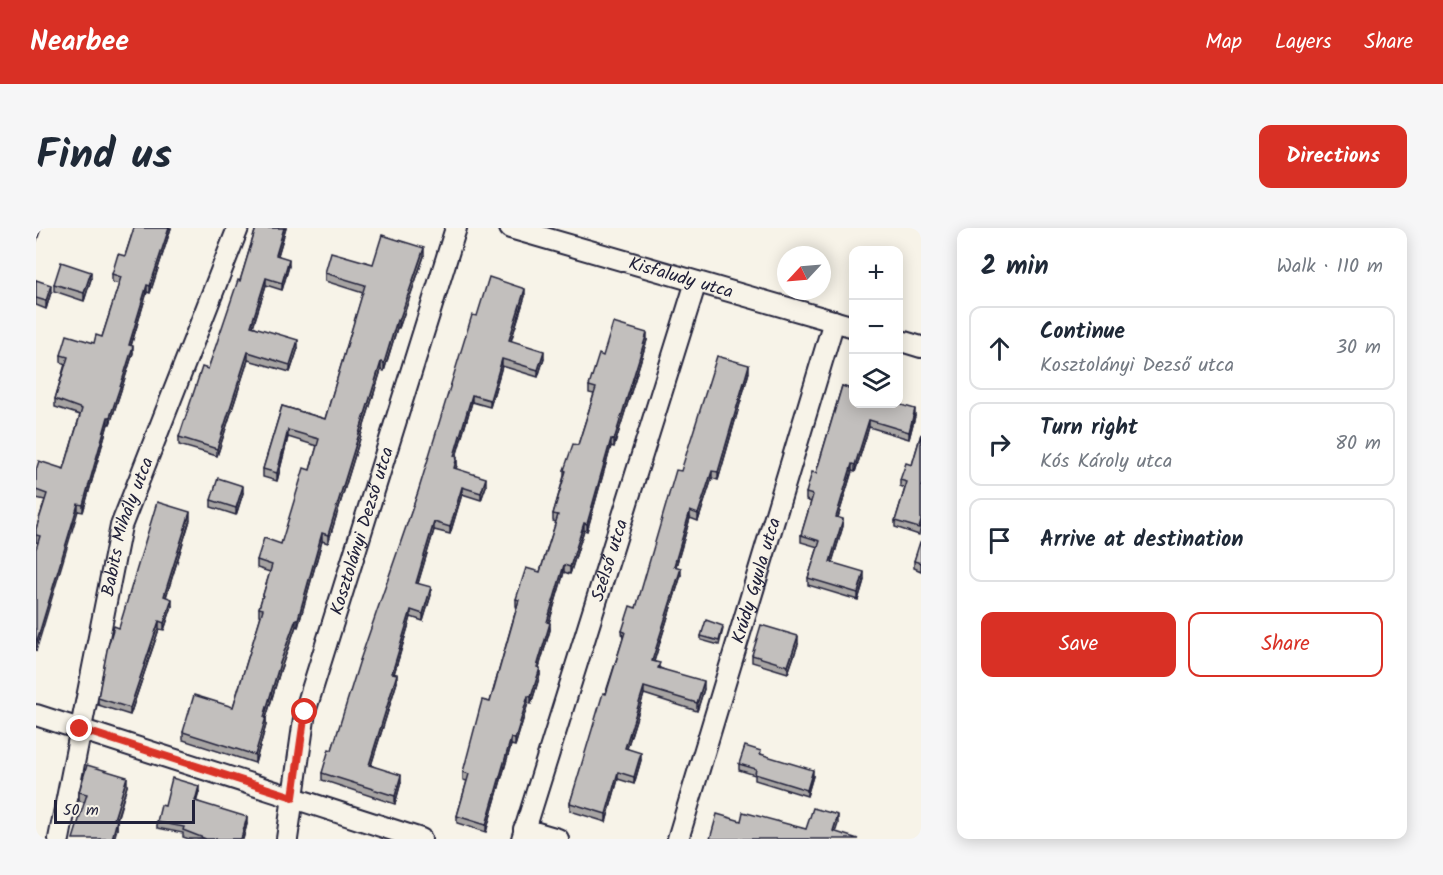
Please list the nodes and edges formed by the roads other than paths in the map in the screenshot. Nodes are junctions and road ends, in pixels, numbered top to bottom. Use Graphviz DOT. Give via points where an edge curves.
graph roads {
  1 [pos="238,228"];
  2 [pos="456,228"];
  3 [pos="510,228"];
  4 [pos="696,282"];
  5 [pos="834,321"];
  6 [pos="849,326"];
  7 [pos="903,342"];
  8 [pos="921,347"];
  9 [pos="36,715"];
  10 [pos="80,729"];
  11 [pos="293,797"];
  12 [pos="523,834"];
  13 [pos="59,839"];
  14 [pos="287,839"];
  15 [pos="421,839"];
  16 [pos="558,839"];
  17 [pos="678,839"];
  1 -- 10 [label="street, Babits Mihály utca" via="121,526"];
  2 -- 11 [label="street, Kosztolányi Dezső utca" via="305,712"];
  3 -- 4 [label="street, Kisfaludy utca"];
  4 -- 5 [label="street, Kisfaludy utca"];
  4 -- 12 [label="street, Szélső utca"];
  5 -- 6 [label="street, Kisfaludy utca"];
  5 -- 17 [label="street, Krúdy Gyula utca"];
  7 -- 8 [label="street"];
  9 -- 10 [label="street"];
  10 -- 11 [label="street"];
  10 -- 13 [label="street, Babits Mihály utca"];
  11 -- 14 [label="street, Kosztolányi Dezső utca"];
  11 -- 15 [label="street"];
  12 -- 16 [label="street"];
}
